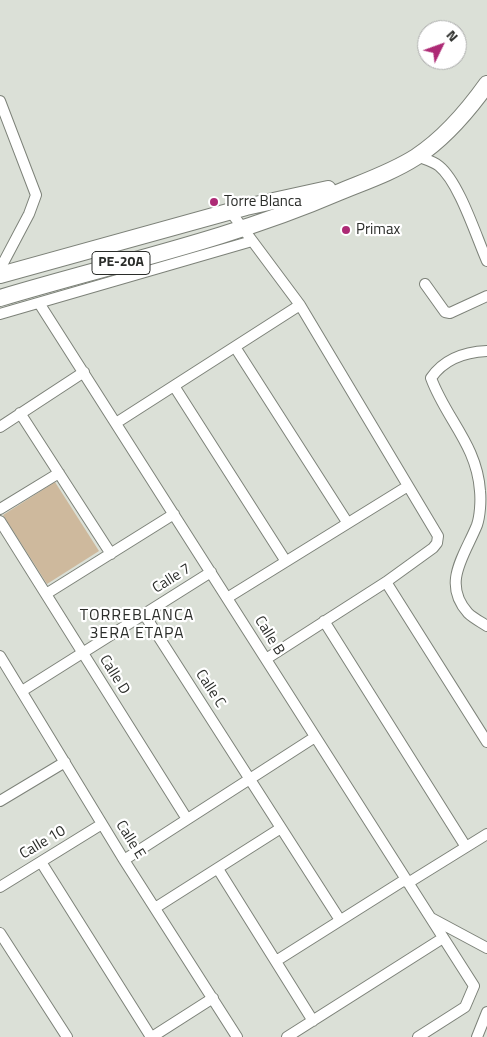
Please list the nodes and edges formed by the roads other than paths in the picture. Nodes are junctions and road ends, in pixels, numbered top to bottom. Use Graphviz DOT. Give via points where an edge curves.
graph roads {
  1 [pos="487,84"];
  2 [pos="0,101"];
  3 [pos="417,156"];
  4 [pos="365,181"];
  5 [pos="230,211"];
  6 [pos="247,235"];
  7 [pos="487,261"];
  8 [pos="0,268"];
  9 [pos="0,275"];
  10 [pos="425,284"];
  11 [pos="487,296"];
  12 [pos="0,298"];
  13 [pos="39,302"];
  14 [pos="300,305"];
  15 [pos="0,314"];
  16 [pos="235,347"];
  17 [pos="487,351"];
  18 [pos="84,372"];
  19 [pos="174,386"];
  20 [pos="20,413"];
  21 [pos="116,424"];
  22 [pos="0,426"];
  23 [pos="59,473"];
  24 [pos="408,486"];
  25 [pos="0,509"];
  26 [pos="174,514"];
  27 [pos="0,521"];
  28 [pos="347,522"];
  29 [pos="111,554"];
  30 [pos="285,560"];
  31 [pos="211,572"];
  32 [pos="386,582"];
  33 [pos="46,594"];
  34 [pos="227,598"];
  35 [pos="144,614"];
  36 [pos="324,622"];
  37 [pos="487,626"];
  38 [pos="83,653"];
  39 [pos="0,656"];
  40 [pos="266,659"];
  41 [pos="22,692"];
  42 [pos="316,737"];
  43 [pos="487,742"];
  44 [pos="65,762"];
  45 [pos="250,779"];
  46 [pos="0,799"];
  47 [pos="188,819"];
  48 [pos="102,824"];
  49 [pos="281,828"];
  50 [pos="487,834"];
  51 [pos="466,847"];
  52 [pos="124,860"];
  53 [pos="41,862"];
  54 [pos="218,869"];
  55 [pos="407,881"];
  56 [pos="0,887"];
  57 [pos="155,908"];
  58 [pos="430,918"];
  59 [pos="340,920"];
  60 [pos="0,933"];
  61 [pos="443,938"];
  62 [pos="487,948"];
  63 [pos="276,962"];
  64 [pos="212,998"];
  65 [pos="487,1012"];
  66 [pos="313,1020"];
  67 [pos="67,1037"];
  68 [pos="151,1037"];
  69 [pos="237,1037"];
  70 [pos="287,1037"];
  71 [pos="418,1037"];
  72 [pos="477,1037"];
  1 -- 3 [label="highway, PE-20A" via="452,127"];
  2 -- 8 [label="street" via="36,195"];
  3 -- 4 [label="highway, PE-20A" via="388,173"];
  3 -- 7 [label="street" via="444,171 456,189"];
  4 -- 5 [label="highway, PE-20A"];
  4 -- 6 [label="highway, PE-20A"];
  5 -- 6 [label="street"];
  5 -- 9 [label="highway, PE-20A"];
  6 -- 12 [label="highway, PE-20A"];
  6 -- 13 [label="street"];
  6 -- 14 [label="street"];
  10 -- 11 [label="street" via="445,312 450,313"];
  13 -- 15 [label="street"];
  13 -- 18 [label="street, Calle B"];
  14 -- 16 [label="street"];
  14 -- 24 [label="street"];
  16 -- 19 [label="street"];
  16 -- 28 [label="street"];
  17 -- 37 [label="street" via="468,352 439,366 430,378 476,463 480,493 478,523 456,570 455,589 468,613"];
  18 -- 20 [label="street"];
  18 -- 21 [label="street, Calle B"];
  19 -- 21 [label="street"];
  19 -- 30 [label="street"];
  20 -- 22 [label="street"];
  20 -- 23 [label="street"];
  21 -- 26 [label="street, Calle B"];
  23 -- 25 [label="street"];
  23 -- 29 [label="street"];
  24 -- 28 [label="street"];
  24 -- 32 [label="street" via="438,536 437,543"];
  26 -- 29 [label="street"];
  26 -- 31 [label="street, Calle B"];
  27 -- 33 [label="street, Calle D"];
  28 -- 30 [label="street"];
  29 -- 33 [label="street"];
  30 -- 34 [label="street"];
  31 -- 34 [label="street, Calle B"];
  31 -- 35 [label="street, Calle 7"];
  32 -- 36 [label="street"];
  32 -- 43 [label="street"];
  33 -- 38 [label="street, Calle D"];
  34 -- 40 [label="street, Calle B"];
  35 -- 38 [label="street, Calle 7"];
  35 -- 45 [label="street, Calle C"];
  36 -- 40 [label="street"];
  36 -- 51 [label="street"];
  38 -- 41 [label="street, Calle 7"];
  38 -- 47 [label="street, Calle D"];
  39 -- 41 [label="street, Calle E"];
  40 -- 42 [label="street, Calle B"];
  41 -- 44 [label="street, Calle E"];
  42 -- 45 [label="street"];
  42 -- 55 [label="street, Calle B"];
  44 -- 46 [label="street"];
  44 -- 48 [label="street, Calle E"];
  45 -- 47 [label="street"];
  45 -- 49 [label="street, Calle C"];
  47 -- 52 [label="street"];
  48 -- 52 [label="street, Calle E"];
  48 -- 53 [label="street, Calle 10"];
  49 -- 54 [label="street"];
  49 -- 59 [label="street, Calle C"];
  50 -- 51 [label="street"];
  51 -- 55 [label="street"];
  52 -- 57 [label="street, Calle E"];
  53 -- 56 [label="street, Calle 10"];
  53 -- 68 [label="street"];
  54 -- 57 [label="street"];
  54 -- 63 [label="street"];
  55 -- 58 [label="street, Calle B"];
  55 -- 59 [label="street"];
  57 -- 64 [label="street, Calle E"];
  58 -- 61 [label="street, Calle B"];
  58 -- 62 [label="street"];
  59 -- 63 [label="street"];
  60 -- 67 [label="street"];
  61 -- 66 [label="street"];
  61 -- 71 [label="street, Calle B" via="474,986 465,1007"];
  63 -- 66 [label="street"];
  64 -- 68 [label="street"];
  64 -- 69 [label="street, Calle E"];
  65 -- 72 [label="street"];
  66 -- 70 [label="street"];
}
